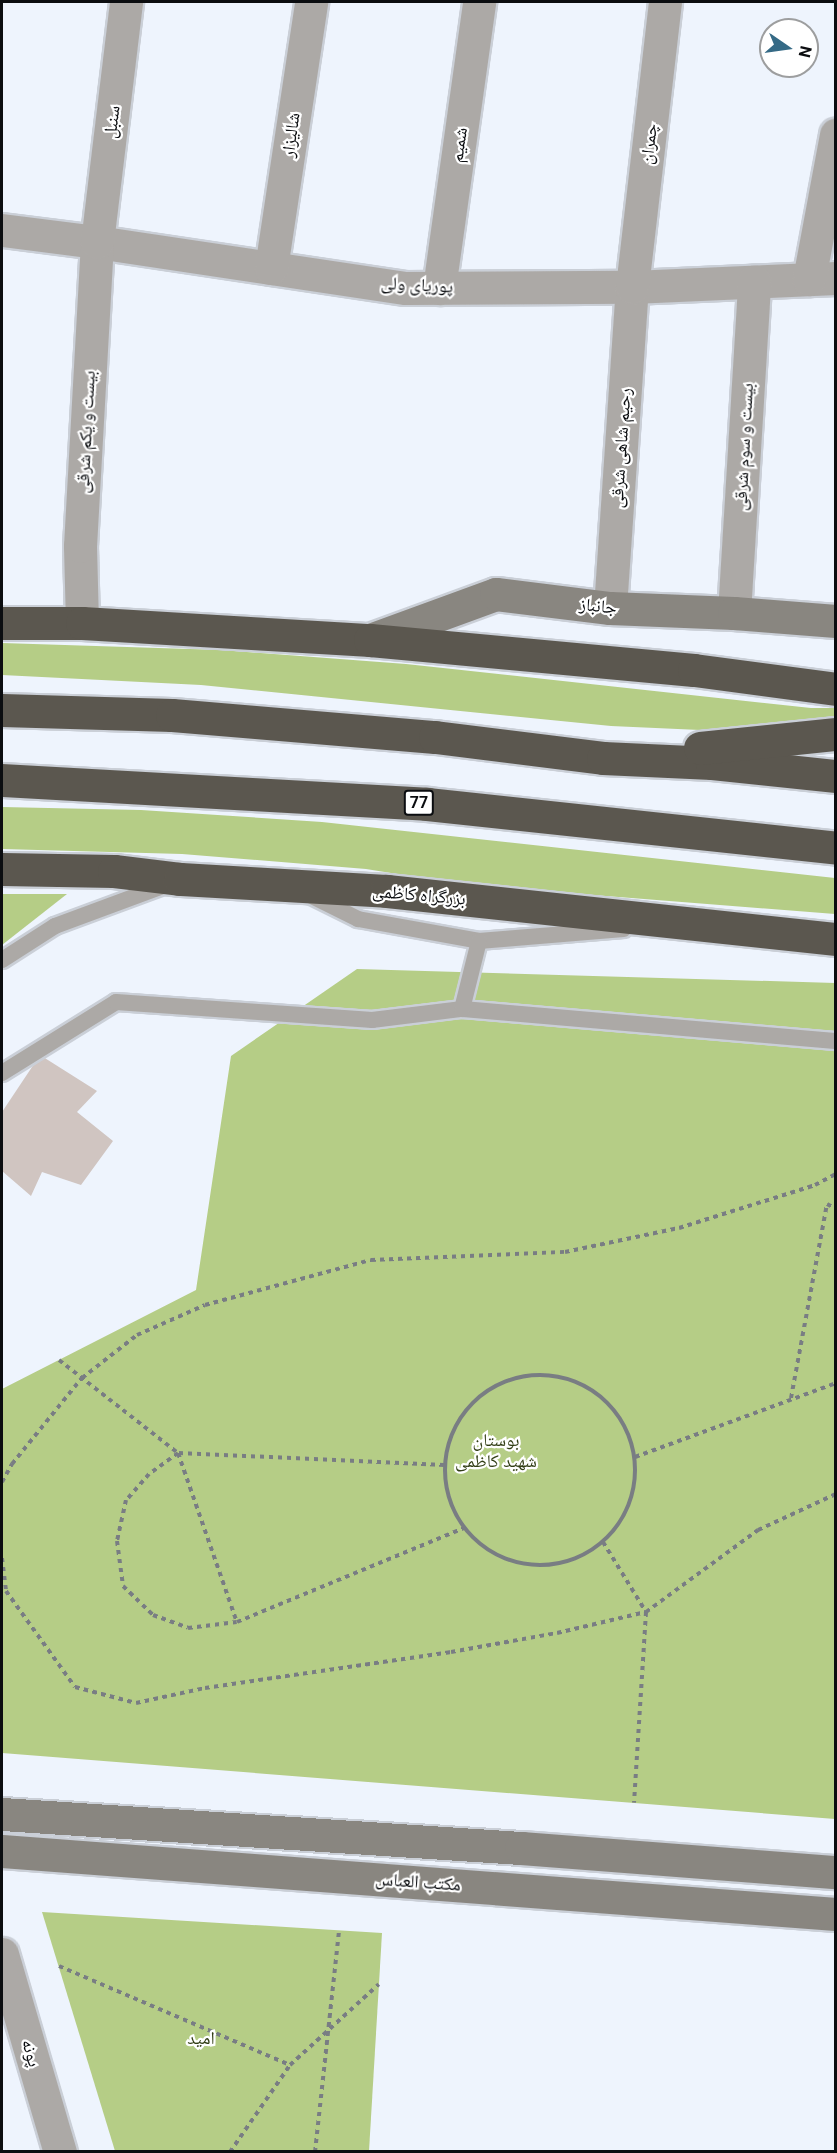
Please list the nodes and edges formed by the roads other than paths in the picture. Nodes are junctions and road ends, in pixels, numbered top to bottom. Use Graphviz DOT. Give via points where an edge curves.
graph roads {
  1 [pos="126,2"];
  2 [pos="311,2"];
  3 [pos="479,2"];
  4 [pos="665,2"];
  5 [pos="836,135"];
  6 [pos="2,230"];
  7 [pos="97,242"];
  8 [pos="272,268"];
  9 [pos="822,279"];
  10 [pos="754,282"];
  11 [pos="632,287"];
  12 [pos="439,288"];
  13 [pos="610,608"];
  14 [pos="734,613"];
  15 [pos="836,621"];
  16 [pos="2,623"];
  17 [pos="82,623"];
  18 [pos="370,640"];
  19 [pos="836,689"];
  20 [pos="2,710"];
  21 [pos="836,734"];
  22 [pos="603,758"];
  23 [pos="836,776"];
  24 [pos="2,780"];
  25 [pos="836,848"];
  26 [pos="2,869"];
  27 [pos="180,879"];
  28 [pos="290,885"];
  29 [pos="691,923"];
  30 [pos="836,939"];
  31 [pos="479,941"];
  32 [pos="2,960"];
  33 [pos="462,1009"];
  34 [pos="836,1041"];
  35 [pos="2,1072"];
  36 [pos="2,1814"];
  37 [pos="2,1851"];
  38 [pos="836,1872"];
  39 [pos="836,1914"];
  40 [pos="2,1954"];
  41 [pos="60,2151"];
  1 -- 7 [label="street, سنبل"];
  2 -- 8 [label="street, شالیزار"];
  3 -- 12 [label="street, شمیم"];
  4 -- 11 [label="street, چمران"];
  5 -- 9 [label="street"];
  6 -- 7 [label="street, پوریای ولی"];
  7 -- 8 [label="street, پوریای ولی"];
  7 -- 17 [label="street, بیست و یکم شرقی" via="80,546"];
  8 -- 12 [label="street, پوریای ولی" via="406,288"];
  9 -- 10 [label="street, پوریای ولی"];
  10 -- 11 [label="street, پوریای ولی"];
  10 -- 14 [label="street, بیست و سوم شرقی"];
  11 -- 12 [label="street, پوریای ولی"];
  11 -- 13 [label="street, رحیم شاهی شرقی"];
  13 -- 14 [label="main road, جانباز"];
  13 -- 18 [label="main road, جانباز" via="496,594"];
  14 -- 15 [label="main road, جانباز"];
  16 -- 17 [label="highway"];
  17 -- 18 [label="highway"];
  18 -- 19 [label="highway" via="694,670"];
  20 -- 22 [label="highway" via="172,715 435,737"];
  21 -- 22 [label="highway"];
  22 -- 23 [label="highway" via="711,763"];
  24 -- 25 [label="highway, 77" via="428,804"];
  26 -- 27 [label="highway, بزرگراه کاظمی" via="114,871"];
  27 -- 28 [label="highway, بزرگراه کاظمی"];
  27 -- 32 [label="lane" via="55,926"];
  28 -- 29 [label="highway, بزرگراه کاظمی" via="387,891"];
  28 -- 31 [label="lane" via="358,919"];
  29 -- 30 [label="highway, بزرگراه کاظمی"];
  29 -- 31 [label="lane"];
  31 -- 33 [label="lane"];
  33 -- 34 [label="lane"];
  33 -- 35 [label="lane" via="372,1020 116,1002"];
  36 -- 38 [label="main road"];
  37 -- 39 [label="main road, مکتب العباس"];
  40 -- 41 [label="street, پونه"];
}
